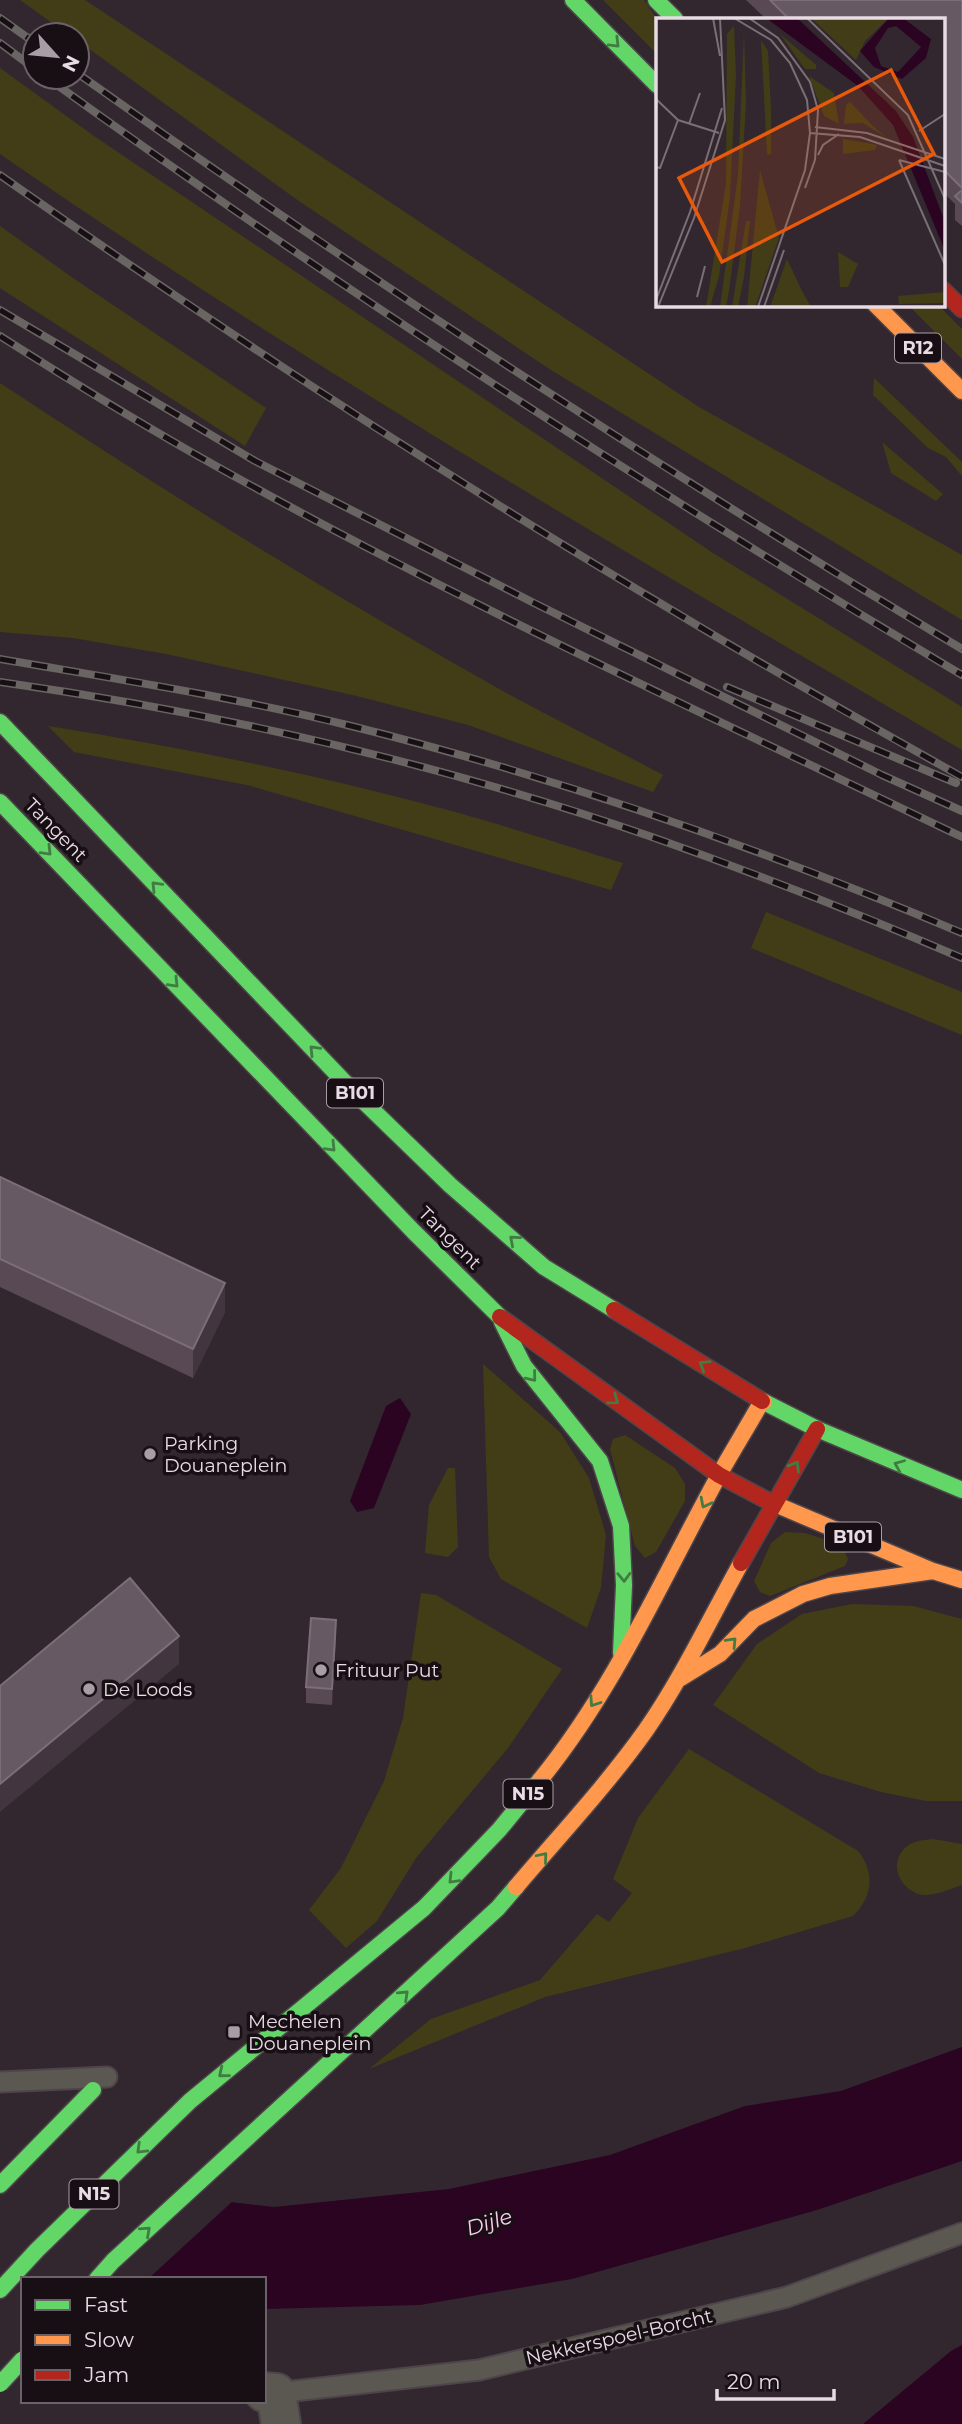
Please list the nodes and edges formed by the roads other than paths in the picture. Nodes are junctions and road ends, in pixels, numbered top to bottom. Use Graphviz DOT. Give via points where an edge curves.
graph roads {
  1 [pos="573,0"];
  2 [pos="656,0"];
  3 [pos="674,18"];
  4 [pos="656,84"];
  5 [pos="944,291"];
  6 [pos="877,306"];
  7 [pos="962,309"];
  8 [pos="962,391"];
  9 [pos="0,722"];
  10 [pos="0,802"];
  11 [pos="500,1317"];
  12 [pos="762,1401"];
  13 [pos="817,1429"];
  14 [pos="719,1475"];
  15 [pos="962,1490"];
  16 [pos="773,1503"];
  17 [pos="933,1571"];
  18 [pos="962,1580"];
  19 [pos="621,1663"];
  20 [pos="677,1681"];
  21 [pos="0,2082"];
  22 [pos="100,2083"];
  23 [pos="0,2185"];
  24 [pos="962,2233"];
  25 [pos="99,2277"];
  26 [pos="0,2290"];
  27 [pos="21,2361"];
  28 [pos="0,2371"];
  29 [pos="21,2372"];
  30 [pos="0,2384"];
  31 [pos="274,2403"];
  1 -- 4 [label="main road, one-way"];
  2 -- 3 [label="main road"];
  5 -- 7 [label="main road"];
  6 -- 8 [label="main road, R12"];
  12 -- 9 [label="main road, Tangent / B101, one-way" via="544,1266 450,1185 338,1075"];
  10 -- 11 [label="main road, Tangent / B101, one-way"];
  11 -- 14 [label="main road, Tangent / B101, one-way"];
  11 -- 19 [label="main road, one-way" via="524,1366 600,1461 621,1526"];
  12 -- 13 [label="main road, Tangent / B101"];
  12 -- 14 [label="main road, N15"];
  15 -- 13 [label="main road, Tangent / B101, one-way"];
  16 -- 13 [label="main road, N15, one-way"];
  14 -- 16 [label="main road, Tangent / B101"];
  14 -- 19 [label="main road, N15, one-way"];
  16 -- 17 [label="main road, Tangent / B101"];
  16 -- 20 [label="main road, N15"];
  17 -- 18 [label="main road, Tangent / B101"];
  20 -- 17 [label="main road, one-way" via="720,1654 754,1619 803,1594"];
  19 -- 26 [label="main road, N15, one-way" via="549,1769 499,1830 424,1908 190,2101"];
  25 -- 20 [label="main road, N15, one-way" via="498,1909 618,1768"];
  21 -- 22 [label="lane"];
  22 -- 23 [label="main road"];
  24 -- 31 [label="lane, Nekkerspoel-Borcht" via="787,2297 479,2371"];
  27 -- 30 [label="main road, bridge"];
  28 -- 29 [label="street"];
}
